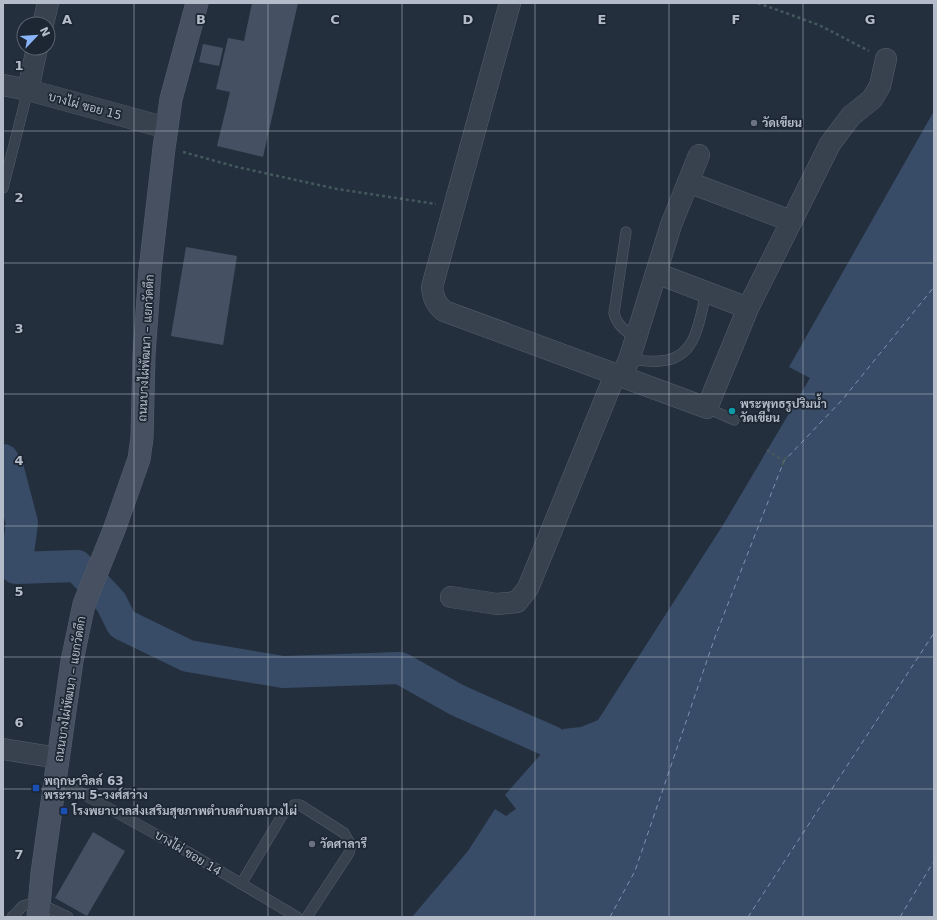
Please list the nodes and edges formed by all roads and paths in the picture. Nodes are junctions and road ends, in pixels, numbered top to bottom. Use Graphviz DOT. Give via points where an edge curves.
graph roads {
  1 [pos="48,3"];
  2 [pos="197,3"];
  3 [pos="510,3"];
  4 [pos="758,3"];
  5 [pos="45,16"];
  6 [pos="35,56"];
  7 [pos="880,56"];
  8 [pos="3,85"];
  9 [pos="28,90"];
  10 [pos="165,138"];
  11 [pos="699,155"];
  12 [pos="688,182"];
  13 [pos="3,188"];
  14 [pos="454,207"];
  15 [pos="791,221"];
  16 [pos="626,232"];
  17 [pos="656,273"];
  18 [pos="706,293"];
  19 [pos="748,308"];
  20 [pos="636,338"];
  21 [pos="622,370"];
  22 [pos="707,408"];
  23 [pos="734,420"];
  24 [pos="767,450"];
  25 [pos="788,456"];
  26 [pos="784,461"];
  27 [pos="782,465"];
  28 [pos="451,597"];
  29 [pos="3,749"];
  30 [pos="57,769"];
  31 [pos="241,884"];
  32 [pos="39,911"];
  33 [pos="12,917"];
  34 [pos="68,917"];
  35 [pos="297,917"];
  36 [pos="308,917"];
  1 -- 5 [label="street"];
  2 -- 10 [label="street, ถนนบางไผ่พัฒนา – แยกวัดตึก" via="171,99"];
  3 -- 14 [label="street"];
  4 -- 7 [label="path" via="819,25"];
  6 -- 9 [label="street"];
  7 -- 15 [label="street" via="880,86 872,99 851,116 830,144"];
  8 -- 9 [label="street, บางไผ่ ซอย 15"];
  9 -- 10 [label="street, บางไผ่ ซอย 15"];
  9 -- 13 [label="lane"];
  10 -- 14 [label="path" via="204,157 237,167 337,189"];
  10 -- 30 [label="street, ถนนบางไผ่พัฒนา – แยกวัดตึก" via="150,270 139,459 84,604 72,661"];
  11 -- 12 [label="street"];
  12 -- 15 [label="street"];
  12 -- 17 [label="street"];
  14 -- 21 [label="street" via="432,287 437,305 444,311"];
  15 -- 19 [label="street"];
  16 -- 20 [label="lane" via="614,314 621,328"];
  17 -- 18 [label="street"];
  17 -- 20 [label="street"];
  18 -- 19 [label="street"];
  18 -- 21 [label="lane" via="693,341 688,350 662,361"];
  19 -- 22 [label="street"];
  20 -- 21 [label="street"];
  21 -- 22 [label="street"];
  21 -- 28 [label="street" via="528,588 517,602 497,604"];
  22 -- 23 [label="lane"];
  24 -- 26 [label="path"];
  25 -- 26 [label="path"];
  26 -- 27 [label="path"];
  29 -- 30 [label="street"];
  30 -- 31 [label="lane, บางไผ่ ซอย 14"];
  30 -- 32 [label="street, ถนนบางไผ่พัฒนา – แยกวัดตึก"];
  31 -- 35 [label="lane, บางไผ่ ซอย 14"];
  31 -- 36 [label="lane" via="283,814 294,805 300,805 344,833 351,845 349,853"];
  32 -- 33 [label="lane" via="27,905 21,907"];
  32 -- 34 [label="lane"];
}
